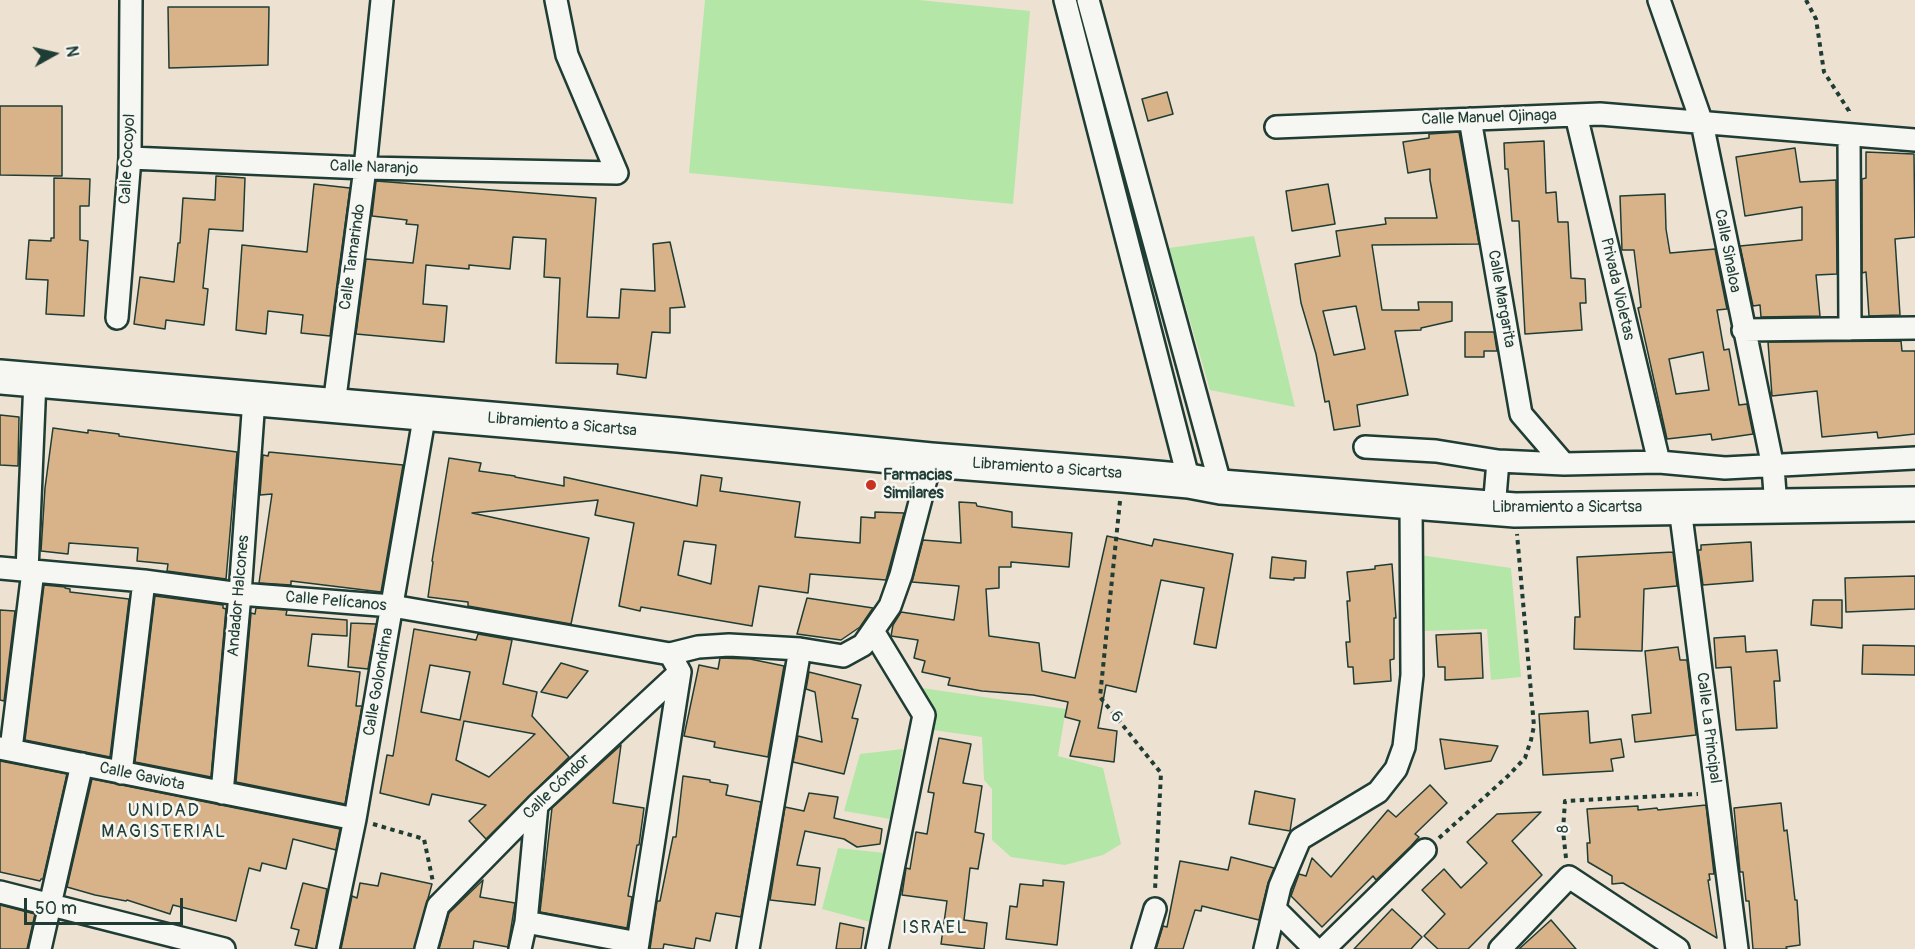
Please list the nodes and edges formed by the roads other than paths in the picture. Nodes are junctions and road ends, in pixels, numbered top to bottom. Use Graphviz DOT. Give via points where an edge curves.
graph roads {
  1 [pos="131,0"];
  2 [pos="382,0"];
  3 [pos="556,0"];
  4 [pos="1065,0"];
  5 [pos="1088,0"];
  6 [pos="1659,0"];
  7 [pos="1576,115"];
  8 [pos="1470,119"];
  9 [pos="1701,123"];
  10 [pos="1276,127"];
  11 [pos="1849,135"];
  12 [pos="1915,140"];
  13 [pos="130,158"];
  14 [pos="365,168"];
  15 [pos="117,318"];
  16 [pos="1915,328"];
  17 [pos="1850,329"];
  18 [pos="1743,330"];
  19 [pos="0,377"];
  20 [pos="35,380"];
  21 [pos="254,399"];
  22 [pos="334,405"];
  23 [pos="425,413"];
  24 [pos="1365,447"];
  25 [pos="1915,458"];
  26 [pos="931,460"];
  27 [pos="1498,461"];
  28 [pos="1659,462"];
  29 [pos="1564,464"];
  30 [pos="1773,467"];
  31 [pos="1189,481"];
  32 [pos="1221,487"];
  33 [pos="1411,501"];
  34 [pos="1915,504"];
  35 [pos="1776,507"];
  36 [pos="1680,508"];
  37 [pos="1505,510"];
  38 [pos="0,568"];
  39 [pos="30,571"];
  40 [pos="144,581"];
  41 [pos="240,594"];
  42 [pos="392,606"];
  43 [pos="873,631"];
  44 [pos="800,649"];
  45 [pos="675,663"];
  46 [pos="5,748"];
  47 [pos="82,764"];
  48 [pos="121,773"];
  49 [pos="222,793"];
  50 [pos="537,805"];
  51 [pos="355,819"];
  52 [pos="1425,850"];
  53 [pos="0,892"];
  54 [pos="49,905"];
  55 [pos="1155,909"];
  56 [pos="1275,909"];
  57 [pos="526,922"];
  58 [pos="637,946"];
  59 [pos="1673,948"];
  60 [pos="40,949"];
  61 [pos="224,949"];
  62 [pos="328,949"];
  63 [pos="426,949"];
  64 [pos="520,949"];
  65 [pos="748,949"];
  66 [pos="877,949"];
  67 [pos="1143,949"];
  68 [pos="1265,949"];
  69 [pos="1314,949"];
  70 [pos="1324,949"];
  71 [pos="1500,949"];
  72 [pos="1737,949"];
  1 -- 13 [label="street, Calle Cocoyol"];
  2 -- 14 [label="street, Calle Tamarindo"];
  3 -- 14 [label="street, Calle Naranjo" via="567,55 617,173"];
  4 -- 31 [label="street"];
  5 -- 32 [label="street"];
  6 -- 9 [label="street, Calle Sinaloa"];
  7 -- 8 [label="street, Calle Manuel Ojinaga"];
  7 -- 9 [label="street, Calle Manuel Ojinaga"];
  7 -- 28 [label="street, Privada Violetas"];
  8 -- 10 [label="street, Calle Manuel Ojinaga"];
  8 -- 29 [label="street, Calle Margarita" via="1521,414"];
  9 -- 11 [label="street, Calle Manuel Ojinaga"];
  9 -- 18 [label="street, Calle Sinaloa"];
  11 -- 12 [label="street, Calle Manuel Ojinaga"];
  11 -- 17 [label="street"];
  13 -- 14 [label="street, Calle Naranjo"];
  13 -- 15 [label="street, Calle Cocoyol"];
  14 -- 22 [label="street, Calle Tamarindo"];
  16 -- 17 [label="street"];
  17 -- 18 [label="street"];
  18 -- 30 [label="street, Calle Sinaloa"];
  19 -- 20 [label="main road, Libramiento a Sicartsa"];
  20 -- 21 [label="main road, Libramiento a Sicartsa"];
  20 -- 39 [label="street"];
  21 -- 22 [label="main road, Libramiento a Sicartsa"];
  21 -- 41 [label="street, Andador Halcones"];
  22 -- 23 [label="main road, Libramiento a Sicartsa"];
  23 -- 26 [label="main road, Libramiento a Sicartsa"];
  23 -- 42 [label="street, Calle Golondrina"];
  24 -- 27 [label="street" via="1436,450"];
  25 -- 30 [label="street"];
  26 -- 31 [label="main road, Libramiento a Sicartsa"];
  26 -- 43 [label="street, Calle Pelícanos" via="901,575 890,606"];
  27 -- 29 [label="street"];
  27 -- 37 [label="street"];
  28 -- 29 [label="street"];
  28 -- 30 [label="street" via="1725,468"];
  30 -- 35 [label="street, Calle Sinaloa"];
  31 -- 32 [label="main road, Libramiento a Sicartsa"];
  32 -- 33 [label="main road, Libramiento a Sicartsa"];
  33 -- 37 [label="main road, Libramiento a Sicartsa"];
  33 -- 56 [label="street" via="1412,675 1404,747 1396,769 1378,792 1300,839 1280,886"];
  34 -- 35 [label="main road, Libramiento a Sicartsa"];
  35 -- 36 [label="main road, Libramiento a Sicartsa"];
  36 -- 37 [label="main road, Libramiento a Sicartsa"];
  36 -- 72 [label="street, Calle La Principal"];
  38 -- 39 [label="street, Calle Pelícanos"];
  39 -- 40 [label="street, Calle Pelícanos"];
  39 -- 46 [label="street"];
  40 -- 41 [label="street, Calle Pelícanos"];
  40 -- 48 [label="street"];
  41 -- 42 [label="street, Calle Pelícanos"];
  41 -- 49 [label="street, Andador Halcones"];
  42 -- 45 [label="street, Calle Pelícanos"];
  42 -- 51 [label="street, Calle Golondrina"];
  43 -- 44 [label="street, Calle Pelícanos" via="863,645 843,656"];
  43 -- 66 [label="street" via="924,715"];
  44 -- 45 [label="street, Calle Pelícanos" via="698,647"];
  44 -- 65 [label="street"];
  45 -- 50 [label="street, Calle Cóndor"];
  45 -- 58 [label="street"];
  46 -- 47 [label="street, Calle Gaviota"];
  47 -- 48 [label="street, Calle Gaviota"];
  47 -- 54 [label="street"];
  48 -- 49 [label="street, Calle Gaviota"];
  49 -- 51 [label="street, Calle Gaviota"];
  50 -- 57 [label="street"];
  50 -- 63 [label="street, Calle Cóndor" via="438,906"];
  51 -- 62 [label="street, Calle Golondrina"];
  52 -- 70 [label="street"];
  53 -- 54 [label="street"];
  54 -- 60 [label="street"];
  54 -- 61 [label="street"];
  55 -- 67 [label="street"];
  56 -- 68 [label="street"];
  56 -- 69 [label="street"];
  57 -- 58 [label="street"];
  57 -- 64 [label="street"];
  59 -- 71 [label="street" via="1569,877"];
}
